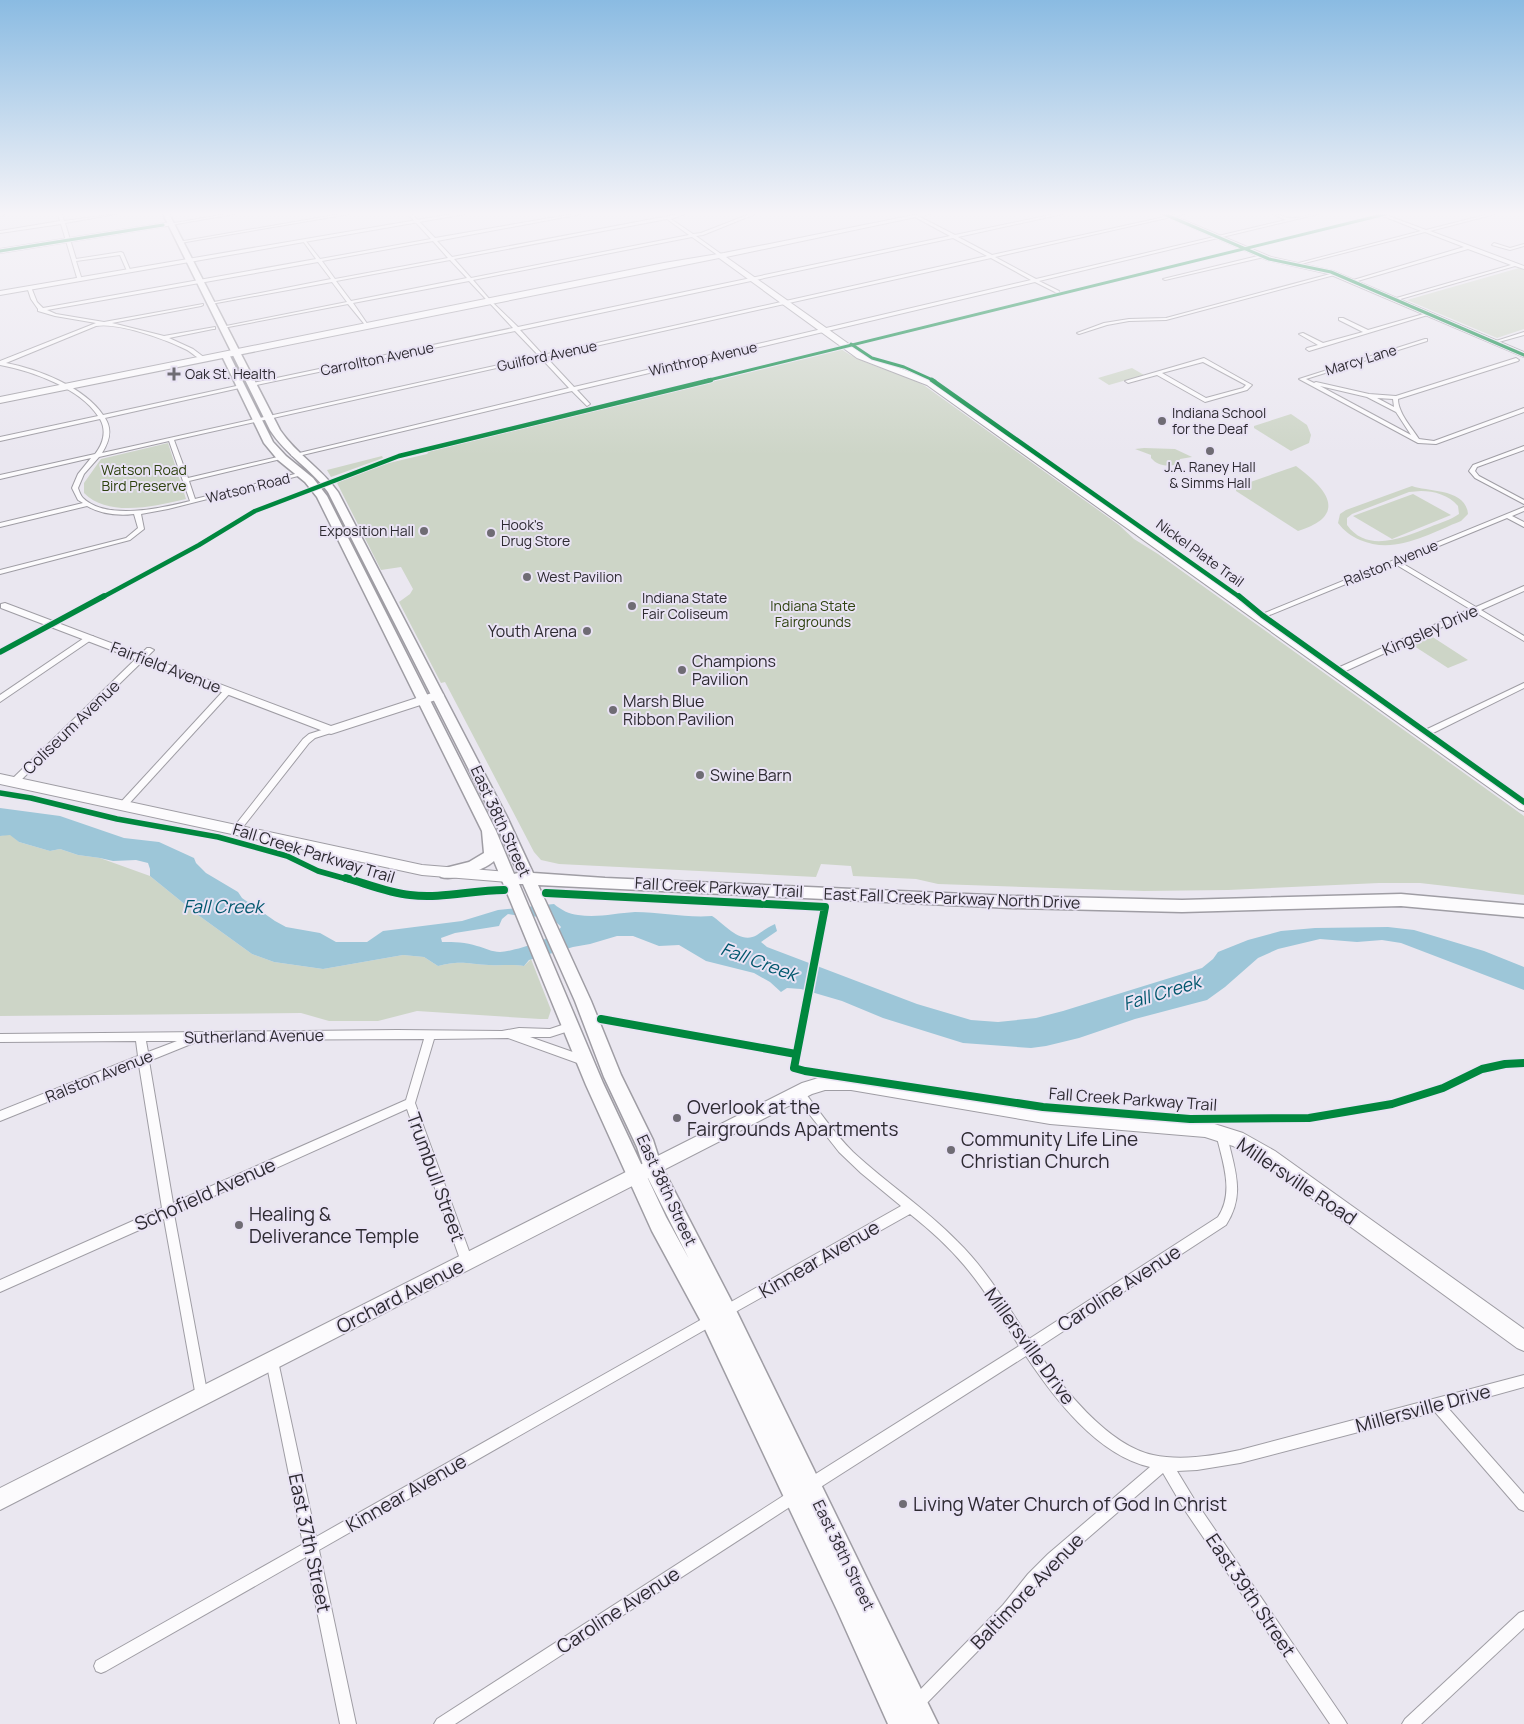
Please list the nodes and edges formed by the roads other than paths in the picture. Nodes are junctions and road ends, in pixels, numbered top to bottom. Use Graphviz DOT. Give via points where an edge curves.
graph roads {
  1 [pos="31,294"];
  2 [pos="127,294"];
  3 [pos="197,294"];
  4 [pos="207,294"];
  5 [pos="257,294"];
  6 [pos="344,294"];
  7 [pos="389,294"];
  8 [pos="484,294"];
  9 [pos="522,294"];
  10 [pos="680,294"];
  11 [pos="774,294"];
  12 [pos="824,294"];
  13 [pos="975,294"];
  14 [pos="1259,294"];
  15 [pos="1384,294"];
  16 [pos="1411,294"];
  17 [pos="1395,299"];
  18 [pos="490,301"];
  19 [pos="349,302"];
  20 [pos="211,303"];
  21 [pos="786,303"];
  22 [pos="40,310"];
  23 [pos="1429,314"];
  24 [pos="1341,319"];
  25 [pos="209,320"];
  26 [pos="101,323"];
  27 [pos="366,325"];
  28 [pos="223,326"];
  29 [pos="517,329"];
  30 [pos="824,330"];
  31 [pos="1368,332"];
  32 [pos="1079,333"];
  33 [pos="1524,333"];
  34 [pos="1301,334"];
  35 [pos="162,338"];
  36 [pos="301,339"];
  37 [pos="1425,340"];
  38 [pos="1495,342"];
  39 [pos="220,343"];
  40 [pos="1322,345"];
  41 [pos="1309,349"];
  42 [pos="236,352"];
  43 [pos="225,354"];
  44 [pos="1524,355"];
  45 [pos="543,357"];
  46 [pos="203,359"];
  47 [pos="1516,360"];
  48 [pos="1524,360"];
  49 [pos="0,363"];
  50 [pos="1158,373"];
  51 [pos="1128,381"];
  52 [pos="1306,382"];
  53 [pos="252,385"];
  54 [pos="65,387"];
  55 [pos="241,388"];
  56 [pos="574,389"];
  57 [pos="1369,396"];
  58 [pos="1396,398"];
  59 [pos="0,400"];
  60 [pos="587,404"];
  61 [pos="1524,410"];
  62 [pos="1398,411"];
  63 [pos="102,417"];
  64 [pos="268,418"];
  65 [pos="257,420"];
  66 [pos="0,439"];
  67 [pos="171,439"];
  68 [pos="1418,441"];
  69 [pos="1524,448"];
  70 [pos="294,455"];
  71 [pos="97,456"];
  72 [pos="282,458"];
  73 [pos="303,474"];
  74 [pos="0,477"];
  75 [pos="186,480"];
  76 [pos="193,501"];
  77 [pos="1524,502"];
  78 [pos="88,504"];
  79 [pos="1524,509"];
  80 [pos="137,512"];
  81 [pos="1507,516"];
  82 [pos="0,524"];
  83 [pos="1524,525"];
  84 [pos="1395,561"];
  85 [pos="0,572"];
  86 [pos="382,586"];
  87 [pos="1524,588"];
  88 [pos="368,590"];
  89 [pos="2,606"];
  90 [pos="1476,610"];
  91 [pos="1258,616"];
  92 [pos="90,638"];
  93 [pos="1524,639"];
  94 [pos="146,654"];
  95 [pos="1336,672"];
  96 [pos="1524,685"];
  97 [pos="228,691"];
  98 [pos="438,695"];
  99 [pos="0,699"];
  100 [pos="423,700"];
  101 [pos="331,730"];
  102 [pos="1424,734"];
  103 [pos="0,779"];
  104 [pos="14,782"];
  105 [pos="123,805"];
  106 [pos="1524,806"];
  107 [pos="236,830"];
  108 [pos="489,831"];
  109 [pos="446,873"];
  110 [pos="508,877"];
  111 [pos="527,878"];
  112 [pos="1524,911"];
  113 [pos="571,1026"];
  114 [pos="430,1034"];
  115 [pos="508,1034"];
  116 [pos="198,1036"];
  117 [pos="140,1037"];
  118 [pos="0,1038"];
  119 [pos="144,1059"];
  120 [pos="585,1061"];
  121 [pos="799,1092"];
  122 [pos="410,1103"];
  123 [pos="0,1116"];
  124 [pos="1221,1133"];
  125 [pos="645,1172"];
  126 [pos="911,1207"];
  127 [pos="168,1210"];
  128 [pos="467,1262"];
  129 [pos="0,1286"];
  130 [pos="718,1316"];
  131 [pos="1524,1341"];
  132 [pos="1028,1347"];
  133 [pos="272,1361"];
  134 [pos="1524,1381"];
  135 [pos="202,1397"];
  136 [pos="1438,1406"];
  137 [pos="1165,1463"];
  138 [pos="803,1490"];
  139 [pos="0,1499"];
  140 [pos="1524,1504"];
  141 [pos="311,1547"];
  142 [pos="1524,1618"];
  143 [pos="101,1666"];
  144 [pos="906,1719"];
  145 [pos="348,1724"];
  146 [pos="442,1724"];
  147 [pos="1339,1724"];
  148 [pos="1410,1724"];
  1 -- 22 [label="street"];
  2 -- 22 [label="street"];
  3 -- 25 [label="main road"];
  4 -- 20 [label="main road, East 38th Street"];
  5 -- 20 [label="street"];
  6 -- 19 [label="street"];
  7 -- 19 [label="street"];
  8 -- 18 [label="street"];
  9 -- 18 [label="main road"];
  10 -- 29 [label="street, Carrollton Avenue"];
  11 -- 21 [label="main road"];
  12 -- 21 [label="street, Guilford Avenue"];
  13 -- 30 [label="street, Winthrop Avenue"];
  14 -- 32 [label="street" via="1166,319 1112,323"];
  15 -- 17 [label="main road"];
  16 -- 17 [label="street"];
  17 -- 23 [label="main road"];
  18 -- 27 [label="main road"];
  18 -- 29 [label="street"];
  18 -- 36 [label="main road"];
  19 -- 27 [label="street"];
  19 -- 28 [label="street"];
  20 -- 28 [label="main road, East 38th Street"];
  21 -- 30 [label="main road"];
  21 -- 45 [label="street, Guilford Avenue"];
  22 -- 26 [label="street"];
  23 -- 31 [label="street"];
  23 -- 38 [label="main road"];
  24 -- 31 [label="street"];
  25 -- 26 [label="street"];
  25 -- 35 [label="street"];
  26 -- 35 [label="street"];
  26 -- 49 [label="street"];
  27 -- 36 [label="main road"];
  28 -- 42 [label="main road, East 38th Street"];
  29 -- 45 [label="street"];
  29 -- 53 [label="street, Carrollton Avenue"];
  30 -- 56 [label="street, Winthrop Avenue"];
  30 -- 91 [label="main road" via="866,359 930,383"];
  31 -- 40 [label="street"];
  33 -- 38 [label="street"];
  34 -- 40 [label="street"];
  35 -- 46 [label="street" via="189,349"];
  36 -- 42 [label="main road"];
  37 -- 52 [label="street, Marcy Lane" via="1305,377 1302,379"];
  38 -- 44 [label="main road"];
  39 -- 43 [label="main road, East 38th Street"];
  40 -- 41 [label="street"];
  42 -- 43 [label="main road"];
  42 -- 53 [label="main road, East 38th Street"];
  43 -- 46 [label="main road"];
  43 -- 55 [label="main road, East 38th Street"];
  44 -- 47 [label="street, Marcy Lane"];
  45 -- 56 [label="street"];
  45 -- 64 [label="street, Guilford Avenue"];
  46 -- 54 [label="main road"];
  47 -- 48 [label="street, Marcy Lane"];
  47 -- 58 [label="street, Marcy Lane"];
  49 -- 54 [label="street" via="31,370"];
  50 -- 50 [label="street" via="1205,400 1249,385 1204,360"];
  50 -- 51 [label="street"];
  52 -- 57 [label="street, Marcy Lane"];
  52 -- 68 [label="street, Marcy Lane"];
  53 -- 64 [label="main road, East 38th Street"];
  54 -- 59 [label="main road"];
  54 -- 63 [label="street"];
  55 -- 63 [label="street"];
  55 -- 65 [label="main road, East 38th Street"];
  56 -- 60 [label="street"];
  56 -- 70 [label="street, Winthrop Avenue"];
  57 -- 58 [label="street, Marcy Lane"];
  57 -- 62 [label="street, Marcy Lane"];
  58 -- 62 [label="street, Marcy Lane"];
  61 -- 68 [label="street" via="1434,443"];
  62 -- 68 [label="street, Marcy Lane"];
  63 -- 66 [label="street"];
  63 -- 71 [label="street" via="107,435"];
  64 -- 65 [label="street, Guilford Avenue"];
  64 -- 70 [label="main road, East 38th Street"];
  65 -- 67 [label="street, Guilford Avenue"];
  65 -- 72 [label="main road, East 38th Street" via="269,443"];
  67 -- 71 [label="street, Guilford Avenue"];
  67 -- 75 [label="street"];
  69 -- 77 [label="street" via="1473,467 1472,472"];
  70 -- 86 [label="main road, East 38th Street" via="330,487"];
  71 -- 74 [label="street, Guilford Avenue"];
  71 -- 78 [label="street" via="76,485 78,497"];
  72 -- 73 [label="main road, East 38th Street"];
  72 -- 75 [label="street"];
  73 -- 76 [label="street, Watson Road"];
  73 -- 88 [label="main road, East 38th Street" via="322,496"];
  75 -- 76 [label="street"];
  76 -- 80 [label="street, Watson Road"];
  78 -- 80 [label="street, Watson Road" via="110,511"];
  78 -- 82 [label="street"];
  79 -- 81 [label="street, Ralston Avenue"];
  80 -- 85 [label="street" via="141,527 128,539"];
  81 -- 83 [label="street"];
  81 -- 84 [label="street, Ralston Avenue"];
  84 -- 90 [label="street"];
  84 -- 91 [label="street, Ralston Avenue"];
  86 -- 88 [label="street"];
  86 -- 98 [label="main road, East 38th Street"];
  87 -- 90 [label="street, Kingsley Drive"];
  88 -- 100 [label="main road, East 38th Street"];
  89 -- 92 [label="main road, Fairfield Avenue"];
  90 -- 93 [label="street"];
  90 -- 95 [label="street, Kingsley Drive"];
  91 -- 95 [label="main road"];
  92 -- 94 [label="main road, Fairfield Avenue"];
  92 -- 99 [label="street"];
  94 -- 97 [label="main road, Fairfield Avenue"];
  94 -- 104 [label="street, Coliseum Avenue"];
  95 -- 102 [label="main road"];
  96 -- 102 [label="street"];
  97 -- 101 [label="main road, Fairfield Avenue"];
  97 -- 105 [label="street"];
  98 -- 100 [label="main road"];
  98 -- 111 [label="main road, East 38th Street"];
  100 -- 101 [label="main road"];
  100 -- 108 [label="main road, East 38th Street"];
  101 -- 107 [label="street" via="306,741"];
  102 -- 106 [label="main road"];
  103 -- 104 [label="main road, East Fall Creek Parkway North Drive"];
  104 -- 105 [label="main road, East Fall Creek Parkway North Drive"];
  105 -- 107 [label="main road, East Fall Creek Parkway North Drive"];
  107 -- 109 [label="main road, East Fall Creek Parkway North Drive" via="383,863"];
  108 -- 109 [label="main road" via="490,856 480,864"];
  108 -- 110 [label="main road, East 38th Street"];
  109 -- 110 [label="main road, East Fall Creek Parkway North Drive"];
  110 -- 111 [label="main road, East Fall Creek Parkway North Drive"];
  110 -- 113 [label="main road, East 38th Street"];
  111 -- 112 [label="main road, East Fall Creek Parkway North Drive" via="1011,902 1182,906 1401,900"];
  111 -- 125 [label="main road, East 38th Street" via="646,1146"];
  113 -- 115 [label="street, Sutherland Avenue" via="550,1033"];
  113 -- 120 [label="main road, East 38th Street"];
  114 -- 115 [label="street, Sutherland Avenue"];
  114 -- 116 [label="street, Sutherland Avenue"];
  114 -- 122 [label="street, Trumbull Street"];
  115 -- 120 [label="street, Sutherland Avenue"];
  116 -- 117 [label="street, Sutherland Avenue"];
  116 -- 119 [label="street, Ralston Avenue"];
  117 -- 118 [label="street, Sutherland Avenue"];
  117 -- 119 [label="street"];
  119 -- 123 [label="street, Ralston Avenue"];
  119 -- 127 [label="street"];
  120 -- 125 [label="main road, East 38th Street"];
  121 -- 124 [label="main road, Millersville Road" via="825,1083 843,1082 1050,1116"];
  121 -- 125 [label="main road, Orchard Avenue"];
  121 -- 126 [label="street, Millersville Drive" via="844,1150"];
  122 -- 127 [label="street, Schofield Avenue"];
  122 -- 128 [label="street, Trumbull Street"];
  124 -- 131 [label="main road, Millersville Road" via="1237,1138 1264,1154"];
  124 -- 132 [label="street, Caroline Avenue" via="1233,1198 1222,1221"];
  125 -- 128 [label="main road, Orchard Avenue"];
  125 -- 130 [label="main road, East 38th Street"];
  126 -- 130 [label="street, Kinnear Avenue"];
  126 -- 132 [label="street, Millersville Drive" via="968,1260"];
  127 -- 129 [label="street, Schofield Avenue"];
  127 -- 135 [label="street"];
  128 -- 133 [label="main road, Orchard Avenue"];
  130 -- 138 [label="main road, East 38th Street"];
  130 -- 141 [label="street, Kinnear Avenue"];
  132 -- 137 [label="street, Millersville Drive" via="1055,1387 1090,1424 1138,1456"];
  132 -- 138 [label="street, Caroline Avenue"];
  133 -- 135 [label="main road, Orchard Avenue"];
  133 -- 141 [label="street, East 37th Street"];
  134 -- 136 [label="street, Millersville Drive"];
  135 -- 139 [label="main road, Orchard Avenue"];
  136 -- 137 [label="street, Millersville Drive" via="1229,1459"];
  136 -- 140 [label="street"];
  137 -- 144 [label="street, Baltimore Avenue" via="1032,1579 1008,1610"];
  137 -- 147 [label="street, East 39th Street" via="1189,1504"];
  138 -- 144 [label="main road, East 38th Street"];
  138 -- 146 [label="street, Caroline Avenue"];
  141 -- 143 [label="street, Kinnear Avenue"];
  141 -- 145 [label="street, East 37th Street"];
  142 -- 148 [label="street"];
}
